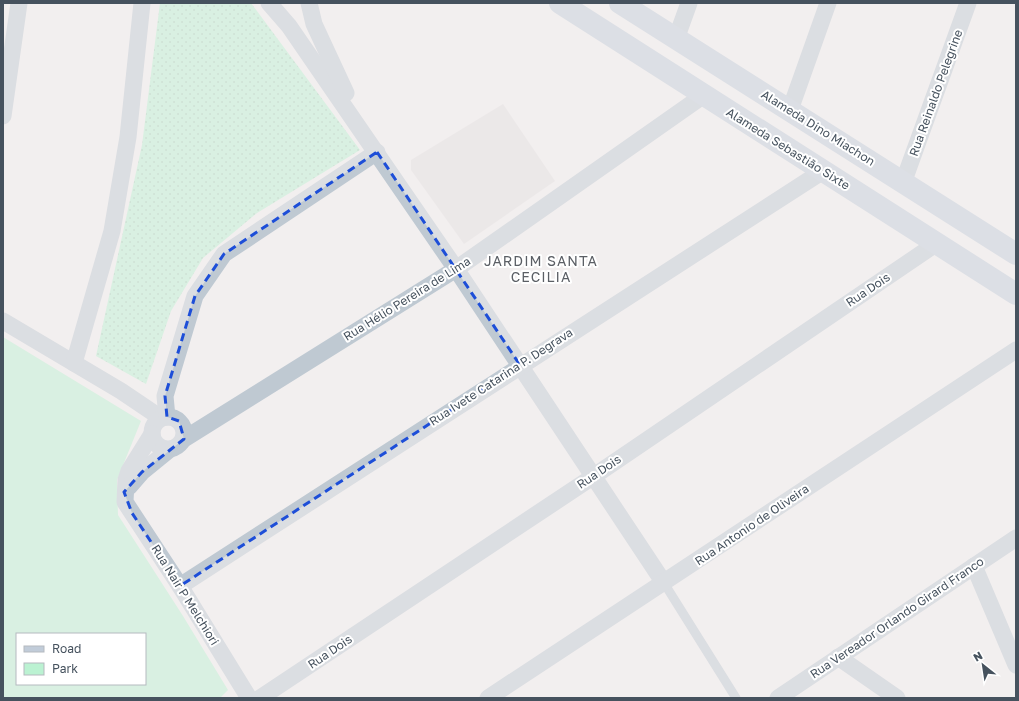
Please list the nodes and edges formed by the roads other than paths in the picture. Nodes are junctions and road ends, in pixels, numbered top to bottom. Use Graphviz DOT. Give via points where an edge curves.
graph roads {
  1 [pos="19,3"];
  2 [pos="142,3"];
  3 [pos="269,3"];
  4 [pos="309,3"];
  5 [pos="560,3"];
  6 [pos="620,3"];
  7 [pos="689,3"];
  8 [pos="828,3"];
  9 [pos="968,3"];
  10 [pos="676,39"];
  11 [pos="704,96"];
  12 [pos="790,110"];
  13 [pos="3,116"];
  14 [pos="377,152"];
  15 [pos="823,171"];
  16 [pos="903,182"];
  17 [pos="937,243"];
  18 [pos="1016,254"];
  19 [pos="456,268"];
  20 [pos="1015,291"];
  21 [pos="3,321"];
  22 [pos="1016,350"];
  23 [pos="74,364"];
  24 [pos="520,365"];
  25 [pos="158,424"];
  26 [pos="184,439"];
  27 [pos="169,450"];
  28 [pos="594,476"];
  29 [pos="124,492"];
  30 [pos="1016,538"];
  31 [pos="974,566"];
  32 [pos="664,583"];
  33 [pos="180,586"];
  34 [pos="838,657"];
  35 [pos="1016,665"];
  36 [pos="249,698"];
  37 [pos="260,698"];
  38 [pos="488,698"];
  39 [pos="736,698"];
  40 [pos="778,698"];
  41 [pos="898,698"];
  1 -- 13 [label="street"];
  2 -- 23 [label="street" via="128,136 112,231"];
  3 -- 14 [label="street" via="289,26"];
  4 -- 14 [label="street" via="314,24 333,66"];
  5 -- 11 [label="street, Alameda Sebastião Sixte"];
  6 -- 10 [label="street, Alameda Dino Miachon"];
  7 -- 10 [label="street"];
  8 -- 12 [label="street"];
  9 -- 16 [label="street, Rua Reinaldo Pelegrine"];
  10 -- 12 [label="street, Alameda Dino Miachon"];
  11 -- 15 [label="street, Alameda Sebastião Sixte"];
  11 -- 19 [label="street, Rua Hélio Pereira de Lima"];
  12 -- 16 [label="street, Alameda Dino Miachon"];
  14 -- 19 [label="street"];
  14 -- 25 [label="street" via="224,254 195,296"];
  15 -- 17 [label="street, Alameda Sebastião Sixte"];
  15 -- 24 [label="street, Rua Ivete Catarina P. Degrava"];
  16 -- 18 [label="street, Alameda Dino Miachon"];
  17 -- 20 [label="street, Alameda Sebastião Sixte"];
  17 -- 28 [label="street, Rua Dois"];
  19 -- 24 [label="street"];
  19 -- 26 [label="street, Rua Hélio Pereira de Lima"];
  21 -- 23 [label="street"];
  22 -- 32 [label="street, Rua Antonio de Oliveira"];
  23 -- 25 [label="street" via="121,391"];
  24 -- 28 [label="street"];
  24 -- 33 [label="street, Rua Ivete Catarina P. Degrava"];
  25 -- 26 [label="street" via="174,417 180,421 185,432"];
  25 -- 27 [label="street" via="157,445"];
  25 -- 29 [label="street" via="129,471"];
  26 -- 27 [label="street"];
  27 -- 29 [label="street" via="142,472"];
  28 -- 32 [label="street"];
  28 -- 37 [label="street, Rua Dois"];
  29 -- 33 [label="street, Rua Nair P Melchiori" via="125,502"];
  30 -- 31 [label="street, Rua Vereador Orlando Girard Franco"];
  31 -- 34 [label="street, Rua Vereador Orlando Girard Franco"];
  31 -- 35 [label="street"];
  32 -- 38 [label="street, Rua Antonio de Oliveira"];
  32 -- 39 [label="lane"];
  33 -- 36 [label="street, Rua Nair P Melchiori"];
  34 -- 40 [label="street, Rua Vereador Orlando Girard Franco"];
  34 -- 41 [label="street"];
}
